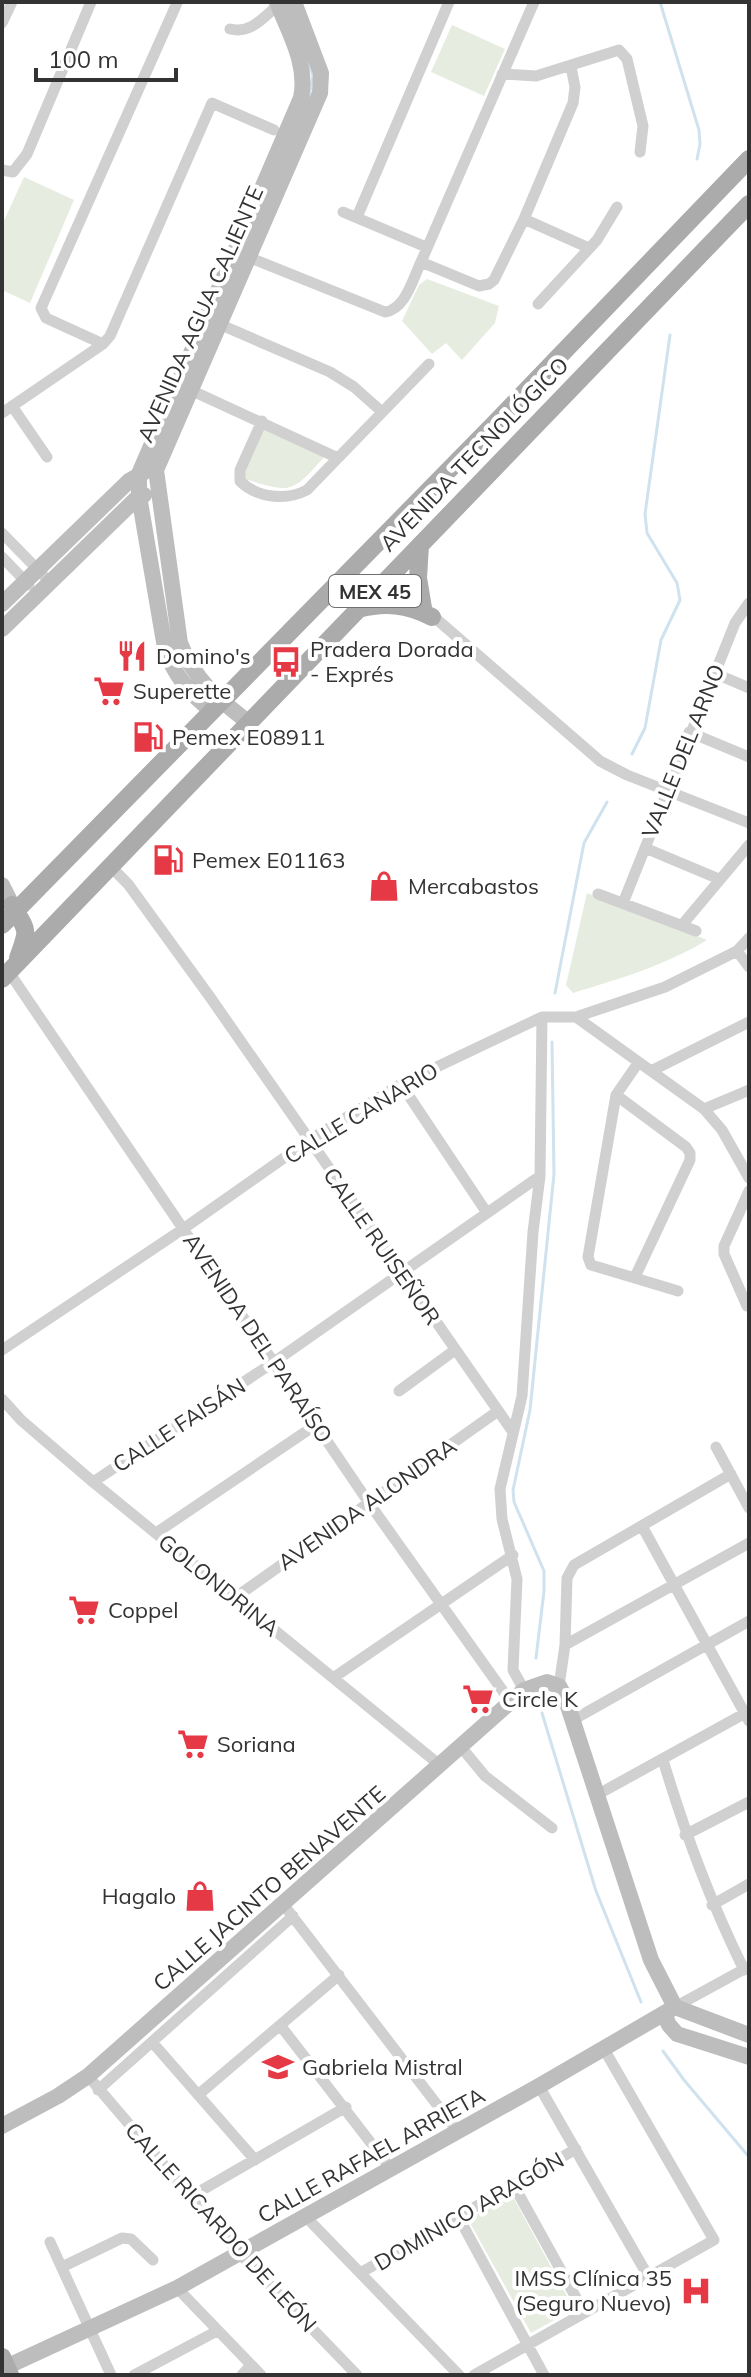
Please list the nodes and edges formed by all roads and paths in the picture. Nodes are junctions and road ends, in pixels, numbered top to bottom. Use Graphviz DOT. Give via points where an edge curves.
graph roads {
  1 [pos="12,2"];
  2 [pos="91,2"];
  3 [pos="449,2"];
  4 [pos="177,3"];
  5 [pos="283,3"];
  6 [pos="528,4"];
  7 [pos="2,23"];
  8 [pos="230,29"];
  9 [pos="571,67"];
  10 [pos="502,74"];
  11 [pos="274,130"];
  12 [pos="640,152"];
  13 [pos="749,159"];
  14 [pos="2,170"];
  15 [pos="749,205"];
  16 [pos="617,207"];
  17 [pos="343,212"];
  18 [pos="357,217"];
  19 [pos="524,219"];
  20 [pos="426,247"];
  21 [pos="589,248"];
  22 [pos="242,254"];
  23 [pos="421,262"];
  24 [pos="538,304"];
  25 [pos="219,324"];
  26 [pos="103,344"];
  27 [pos="429,364"];
  28 [pos="184,387"];
  29 [pos="7,409"];
  30 [pos="381,411"];
  31 [pos="262,421"];
  32 [pos="494,424"];
  33 [pos="470,448"];
  34 [pos="509,452"];
  35 [pos="47,457"];
  36 [pos="338,458"];
  37 [pos="156,470"];
  38 [pos="491,470"];
  39 [pos="139,474"];
  40 [pos="158,492"];
  41 [pos="139,496"];
  42 [pos="2,533"];
  43 [pos="420,545"];
  44 [pos="2,557"];
  45 [pos="388,577"];
  46 [pos="37,581"];
  47 [pos="749,603"];
  48 [pos="2,604"];
  49 [pos="358,609"];
  50 [pos="428,613"];
  51 [pos="735,623"];
  52 [pos="749,628"];
  53 [pos="2,629"];
  54 [pos="714,673"];
  55 [pos="749,688"];
  56 [pos="216,706"];
  57 [pos="248,722"];
  58 [pos="689,732"];
  59 [pos="749,757"];
  60 [pos="667,790"];
  61 [pos="749,823"];
  62 [pos="749,845"];
  63 [pos="645,848"];
  64 [pos="110,866"];
  65 [pos="719,879"];
  66 [pos="2,885"];
  67 [pos="598,894"];
  68 [pos="623,903"];
  69 [pos="7,917"];
  70 [pos="682,925"];
  71 [pos="696,931"];
  72 [pos="749,938"];
  73 [pos="737,951"];
  74 [pos="749,967"];
  75 [pos="8,972"];
  76 [pos="542,1017"];
  77 [pos="576,1017"];
  78 [pos="749,1022"];
  79 [pos="638,1063"];
  80 [pos="651,1071"];
  81 [pos="401,1084"];
  82 [pos="749,1090"];
  83 [pos="616,1095"];
  84 [pos="704,1109"];
  85 [pos="308,1141"];
  86 [pos="540,1176"];
  87 [pos="749,1178"];
  88 [pos="749,1191"];
  89 [pos="487,1213"];
  90 [pos="183,1229"];
  91 [pos="401,1274"];
  92 [pos="635,1277"];
  93 [pos="678,1291"];
  94 [pos="747,1306"];
  95 [pos="2,1350"];
  96 [pos="455,1350"];
  97 [pos="274,1362"];
  98 [pos="399,1391"];
  99 [pos="2,1399"];
  100 [pos="498,1411"];
  101 [pos="317,1424"];
  102 [pos="513,1432"];
  103 [pos="716,1447"];
  104 [pos="731,1474"];
  105 [pos="93,1482"];
  106 [pos="369,1503"];
  107 [pos="749,1508"];
  108 [pos="642,1526"];
  109 [pos="156,1533"];
  110 [pos="749,1543"];
  111 [pos="513,1555"];
  112 [pos="676,1583"];
  113 [pos="236,1597"];
  114 [pos="441,1603"];
  115 [pos="749,1621"];
  116 [pos="709,1644"];
  117 [pos="565,1645"];
  118 [pos="333,1678"];
  119 [pos="559,1686"];
  120 [pos="524,1690"];
  121 [pos="510,1701"];
  122 [pos="748,1715"];
  123 [pos="571,1721"];
  124 [pos="461,1747"];
  125 [pos="663,1760"];
  126 [pos="441,1766"];
  127 [pos="595,1796"];
  128 [pos="749,1802"];
  129 [pos="552,1828"];
  130 [pos="685,1835"];
  131 [pos="749,1884"];
  132 [pos="712,1905"];
  133 [pos="288,1910"];
  134 [pos="747,1968"];
  135 [pos="339,1975"];
  136 [pos="670,2010"];
  137 [pos="280,2025"];
  138 [pos="749,2035"];
  139 [pos="152,2042"];
  140 [pos="604,2049"];
  141 [pos="749,2057"];
  142 [pos="93,2083"];
  143 [pos="539,2086"];
  144 [pos="198,2095"];
  145 [pos="346,2107"];
  146 [pos="2,2126"];
  147 [pos="458,2132"];
  148 [pos="576,2149"];
  149 [pos="255,2160"];
  150 [pos="391,2169"];
  151 [pos="513,2184"];
  152 [pos="190,2197"];
  153 [pos="306,2217"];
  154 [pos="459,2218"];
  155 [pos="50,2242"];
  156 [pos="239,2253"];
  157 [pos="153,2260"];
  158 [pos="62,2267"];
  159 [pos="362,2272"];
  160 [pos="648,2276"];
  161 [pos="177,2288"];
  162 [pos="584,2312"];
  163 [pos="90,2328"];
  164 [pos="217,2331"];
  165 [pos="528,2345"];
  166 [pos="251,2365"];
  167 [pos="6,2366"];
  168 [pos="111,2375"];
  169 [pos="134,2375"];
  170 [pos="242,2375"];
  171 [pos="261,2375"];
  172 [pos="357,2375"];
  173 [pos="459,2375"];
  174 [pos="474,2375"];
  175 [pos="544,2375"];
  1 -- 7 [label="street"];
  2 -- 14 [label="street" via="27,154 16,169"];
  3 -- 18 [label="street"];
  4 -- 26 [label="street" via="41,311"];
  5 -- 8 [label="street" via="250,28"];
  5 -- 22 [label="street, AVENIDA AGUA CALIENTE" via="321,73 320,93"];
  6 -- 10 [label="street"];
  9 -- 10 [label="street" via="529,77"];
  9 -- 12 [label="street" via="611,51 623,52 643,126"];
  9 -- 19 [label="street" via="573,103"];
  10 -- 20 [label="street"];
  11 -- 26 [label="street" via="212,103 115,328"];
  13 -- 32 [label="main road, AVENIDA TECNOLÓGICO / MEX 45"];
  15 -- 34 [label="main road, AVENIDA TECNOLÓGICO / MEX 45"];
  16 -- 21 [label="street"];
  17 -- 18 [label="street"];
  18 -- 20 [label="street"];
  19 -- 21 [label="street"];
  19 -- 23 [label="street" via="489,284 479,286"];
  20 -- 23 [label="street"];
  21 -- 24 [label="street"];
  22 -- 23 [label="street" via="385,312 402,302"];
  22 -- 25 [label="street, AVENIDA AGUA CALIENTE"];
  22 -- 28 [label="street, AVENIDA AGUA CALIENTE"];
  25 -- 28 [label="street, AVENIDA AGUA CALIENTE"];
  25 -- 30 [label="street" via="330,372"];
  26 -- 29 [label="street"];
  27 -- 30 [label="street"];
  28 -- 31 [label="street"];
  28 -- 37 [label="street, AVENIDA AGUA CALIENTE"];
  28 -- 39 [label="street, AVENIDA AGUA CALIENTE"];
  29 -- 35 [label="street"];
  30 -- 36 [label="street"];
  31 -- 36 [label="street"];
  31 -- 36 [label="street" via="239,473 240,481 253,490 298,495"];
  32 -- 33 [label="main road, AVENIDA TECNOLÓGICO / MEX 45"];
  32 -- 34 [label="main road" via="497,439"];
  33 -- 38 [label="main road" via="485,454"];
  33 -- 56 [label="main road, AVENIDA TECNOLÓGICO / MEX 45"];
  34 -- 38 [label="main road, AVENIDA TECNOLÓGICO / MEX 45"];
  37 -- 39 [label="street"];
  37 -- 40 [label="street, AVENIDA AGUA CALIENTE"];
  38 -- 43 [label="main road, AVENIDA TECNOLÓGICO / MEX 45"];
  39 -- 41 [label="street, AVENIDA AGUA CALIENTE"];
  39 -- 46 [label="street"];
  40 -- 41 [label="street"];
  40 -- 56 [label="street, AVENIDA AGUA CALIENTE" via="180,643"];
  41 -- 46 [label="street"];
  41 -- 56 [label="street, AVENIDA AGUA CALIENTE" via="170,663 192,695"];
  42 -- 46 [label="street"];
  43 -- 45 [label="main road, AVENIDA TECNOLÓGICO / MEX 45"];
  43 -- 50 [label="main road" via="418,578"];
  44 -- 46 [label="street"];
  45 -- 49 [label="main road, AVENIDA TECNOLÓGICO / MEX 45"];
  45 -- 50 [label="street"];
  46 -- 48 [label="street"];
  46 -- 53 [label="street"];
  47 -- 51 [label="street, VALLE DEL ARNO"];
  49 -- 50 [label="main road" via="403,605"];
  49 -- 57 [label="main road, AVENIDA TECNOLÓGICO / MEX 45"];
  50 -- 60 [label="street" via="600,761"];
  51 -- 52 [label="street"];
  51 -- 54 [label="street, VALLE DEL ARNO"];
  54 -- 55 [label="street"];
  54 -- 58 [label="street, VALLE DEL ARNO"];
  56 -- 57 [label="street, AVENIDA AGUA CALIENTE"];
  56 -- 69 [label="main road, AVENIDA TECNOLÓGICO / MEX 45"];
  57 -- 64 [label="main road, AVENIDA TECNOLÓGICO / MEX 45"];
  58 -- 59 [label="street"];
  58 -- 60 [label="street, VALLE DEL ARNO"];
  60 -- 61 [label="street"];
  60 -- 63 [label="street, VALLE DEL ARNO"];
  62 -- 65 [label="street"];
  63 -- 65 [label="street"];
  63 -- 68 [label="street, VALLE DEL ARNO"];
  64 -- 75 [label="main road, AVENIDA TECNOLÓGICO / MEX 45"];
  64 -- 85 [label="street, CALLE RUISEÑOR" via="210,997"];
  65 -- 70 [label="street"];
  66 -- 69 [label="street"];
  67 -- 68 [label="street"];
  68 -- 70 [label="street"];
  69 -- 75 [label="main road" via="26,930"];
  70 -- 71 [label="street"];
  72 -- 73 [label="street, CALLE CANARIO"];
  73 -- 74 [label="street"];
  73 -- 77 [label="street, CALLE CANARIO" via="665,987"];
  75 -- 90 [label="street, AVENIDA DEL PARAÍSO"];
  76 -- 77 [label="street, CALLE CANARIO"];
  76 -- 81 [label="street, CALLE CANARIO"];
  76 -- 86 [label="street"];
  77 -- 79 [label="street"];
  78 -- 80 [label="street"];
  79 -- 80 [label="street"];
  79 -- 83 [label="street"];
  80 -- 84 [label="street"];
  81 -- 85 [label="street, CALLE CANARIO"];
  81 -- 89 [label="street"];
  82 -- 84 [label="street"];
  83 -- 92 [label="street" via="588,1257 591,1265"];
  83 -- 92 [label="street" via="690,1153"];
  84 -- 87 [label="street"];
  85 -- 90 [label="street, CALLE CANARIO"];
  85 -- 91 [label="street, CALLE RUISEÑOR"];
  86 -- 89 [label="street, CALLE FAISÁN"];
  86 -- 102 [label="street" via="522,1396"];
  88 -- 94 [label="street" via="724,1246"];
  89 -- 91 [label="street, CALLE FAISÁN"];
  90 -- 95 [label="street, CALLE CANARIO"];
  90 -- 97 [label="street, AVENIDA DEL PARAÍSO"];
  91 -- 96 [label="street, CALLE RUISEÑOR"];
  91 -- 97 [label="street, CALLE FAISÁN"];
  92 -- 93 [label="street"];
  96 -- 98 [label="street"];
  96 -- 100 [label="street, CALLE RUISEÑOR"];
  97 -- 101 [label="street, AVENIDA DEL PARAÍSO"];
  97 -- 105 [label="street, CALLE FAISÁN"];
  99 -- 105 [label="street, GOLONDRINA"];
  100 -- 102 [label="street, CALLE RUISEÑOR"];
  100 -- 106 [label="street, AVENIDA ALONDRA"];
  101 -- 106 [label="street, AVENIDA DEL PARAÍSO"];
  101 -- 109 [label="street"];
  102 -- 111 [label="street" via="500,1489"];
  103 -- 104 [label="street"];
  104 -- 107 [label="street"];
  104 -- 108 [label="street"];
  105 -- 109 [label="street, GOLONDRINA"];
  106 -- 113 [label="street, AVENIDA ALONDRA"];
  106 -- 114 [label="street, AVENIDA DEL PARAÍSO"];
  108 -- 112 [label="street"];
  108 -- 117 [label="street" via="574,1565 567,1578"];
  109 -- 113 [label="street, GOLONDRINA"];
  110 -- 112 [label="street"];
  111 -- 114 [label="street"];
  111 -- 120 [label="street" via="513,1670"];
  112 -- 116 [label="street"];
  112 -- 117 [label="street"];
  113 -- 118 [label="street, GOLONDRINA"];
  114 -- 118 [label="street"];
  114 -- 121 [label="street, AVENIDA DEL PARAÍSO"];
  115 -- 116 [label="street"];
  116 -- 122 [label="street"];
  116 -- 123 [label="street"];
  117 -- 119 [label="street"];
  118 -- 126 [label="street, GOLONDRINA"];
  119 -- 120 [label="street" via="547,1682"];
  119 -- 123 [label="street"];
  120 -- 121 [label="street, CALLE JACINTO BENAVENTE"];
  121 -- 124 [label="street, CALLE JACINTO BENAVENTE"];
  122 -- 125 [label="street"];
  123 -- 127 [label="street"];
  124 -- 126 [label="street, CALLE JACINTO BENAVENTE"];
  124 -- 129 [label="street" via="485,1776"];
  125 -- 127 [label="street"];
  125 -- 130 [label="street"];
  126 -- 133 [label="street, CALLE JACINTO BENAVENTE"];
  127 -- 136 [label="street"];
  128 -- 130 [label="street"];
  130 -- 132 [label="street"];
  131 -- 132 [label="street"];
  132 -- 134 [label="street"];
  133 -- 135 [label="street"];
  133 -- 139 [label="street"];
  133 -- 142 [label="street, CALLE JACINTO BENAVENTE"];
  134 -- 136 [label="street, CALLE RAFAEL ARRIETA"];
  135 -- 137 [label="street"];
  135 -- 147 [label="street"];
  136 -- 138 [label="street"];
  136 -- 140 [label="street, CALLE RAFAEL ARRIETA"];
  136 -- 141 [label="street" via="669,2025 677,2034"];
  137 -- 144 [label="street"];
  137 -- 145 [label="street"];
  139 -- 142 [label="street"];
  139 -- 144 [label="street"];
  140 -- 143 [label="street, CALLE RAFAEL ARRIETA"];
  140 -- 160 [label="street" via="714,2240"];
  142 -- 146 [label="street, CALLE JACINTO BENAVENTE"];
  142 -- 152 [label="street, CALLE RICARDO DE LEÓN"];
  143 -- 147 [label="street, CALLE RAFAEL ARRIETA"];
  143 -- 148 [label="street"];
  144 -- 149 [label="street"];
  145 -- 149 [label="street"];
  145 -- 150 [label="street"];
  147 -- 150 [label="street, CALLE RAFAEL ARRIETA"];
  148 -- 151 [label="street, DOMINICO ARAGÓN"];
  148 -- 160 [label="street"];
  149 -- 152 [label="street"];
  150 -- 153 [label="street, CALLE RAFAEL ARRIETA"];
  151 -- 154 [label="street, DOMINICO ARAGÓN"];
  151 -- 162 [label="street"];
  152 -- 156 [label="street, CALLE RICARDO DE LEÓN"];
  153 -- 156 [label="street, CALLE RAFAEL ARRIETA"];
  153 -- 159 [label="street"];
  154 -- 159 [label="street, DOMINICO ARAGÓN"];
  154 -- 165 [label="street"];
  155 -- 158 [label="street"];
  156 -- 161 [label="street, CALLE RAFAEL ARRIETA"];
  156 -- 172 [label="street, CALLE RICARDO DE LEÓN"];
  157 -- 158 [label="street" via="131,2239 122,2238"];
  158 -- 163 [label="street"];
  159 -- 173 [label="street"];
  160 -- 162 [label="street"];
  161 -- 163 [label="street, CALLE RAFAEL ARRIETA"];
  161 -- 164 [label="street"];
  162 -- 165 [label="street"];
  163 -- 167 [label="street, CALLE RAFAEL ARRIETA"];
  163 -- 168 [label="street"];
  164 -- 166 [label="street"];
  164 -- 169 [label="street"];
  165 -- 174 [label="street"];
  165 -- 175 [label="street"];
  166 -- 170 [label="street"];
  166 -- 171 [label="street"];
}
